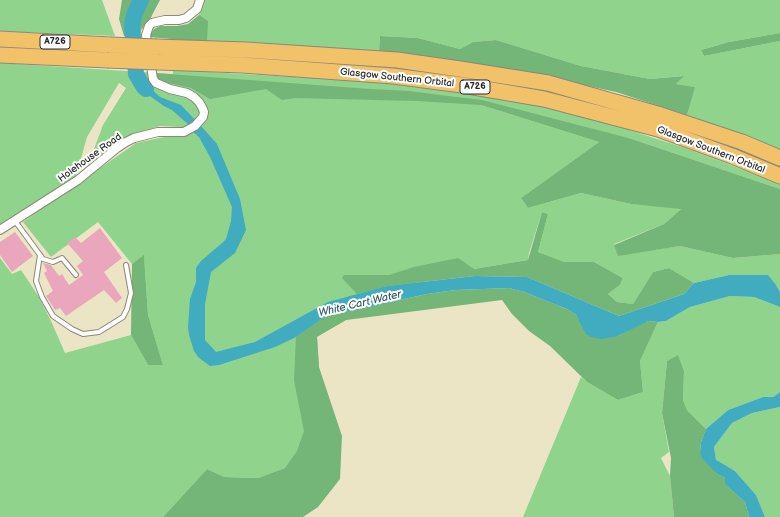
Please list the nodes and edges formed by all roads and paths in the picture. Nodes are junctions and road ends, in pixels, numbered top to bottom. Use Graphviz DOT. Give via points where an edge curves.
graph roads {
  1 [pos="200,0"];
  2 [pos="0,39"];
  3 [pos="157,54"];
  4 [pos="0,55"];
  5 [pos="780,158"];
  6 [pos="780,176"];
  7 [pos="15,221"];
  8 [pos="0,230"];
  9 [pos="40,255"];
  10 [pos="126,265"];
  11 [pos="76,275"];
  1 -- 7 [label="street, Holehouse Road" via="192,14 179,20 152,23 146,35 153,79 163,87 194,97 202,107 203,117 195,126 184,132 158,132 126,142 78,180"];
  2 -- 3 [label="highway, Glasgow Southern Orbital / A726, bridge" via="110,45"];
  3 -- 4 [label="highway, Glasgow Southern Orbital / A726, bridge" via="106,60"];
  3 -- 5 [label="highway, Glasgow Southern Orbital / A726" via="254,51 397,60 548,83 661,115 742,142"];
  3 -- 6 [label="highway, Glasgow Southern Orbital / A726" via="242,66 393,76 544,99 658,129"];
  7 -- 8 [label="street, Holehouse Road"];
  7 -- 9 [label="lane"];
  9 -- 10 [label="lane" via="36,280 42,297 53,316 83,334 99,332 123,318 131,293"];
  9 -- 11 [label="lane" via="43,259 53,262 62,258"];
}
